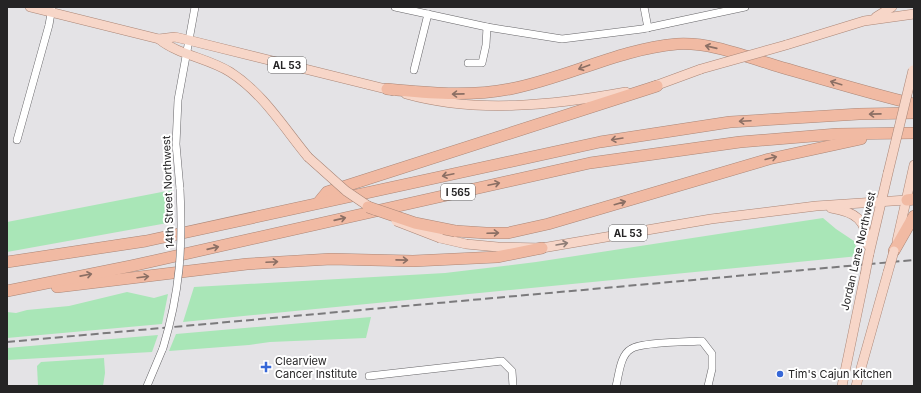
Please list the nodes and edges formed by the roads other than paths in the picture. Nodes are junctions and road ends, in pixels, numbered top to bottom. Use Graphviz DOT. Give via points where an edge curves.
graph roads {
  1 [pos="30,7"];
  2 [pos="195,7"];
  3 [pos="395,7"];
  4 [pos="644,7"];
  5 [pos="745,7"];
  6 [pos="892,7"];
  7 [pos="51,9"];
  8 [pos="428,14"];
  9 [pos="914,14"];
  10 [pos="864,21"];
  11 [pos="487,27"];
  12 [pos="648,28"];
  13 [pos="159,39"];
  14 [pos="188,40"];
  15 [pos="187,53"];
  16 [pos="468,63"];
  17 [pos="914,67"];
  18 [pos="414,70"];
  19 [pos="657,86"];
  20 [pos="387,89"];
  21 [pos="914,104"];
  22 [pos="914,113"];
  23 [pos="887,133"];
  24 [pos="914,133"];
  25 [pos="17,140"];
  26 [pos="913,168"];
  27 [pos="910,199"];
  28 [pos="881,201"];
  29 [pos="318,203"];
  30 [pos="816,206"];
  31 [pos="368,207"];
  32 [pos="914,216"];
  33 [pos="542,248"];
  34 [pos="894,251"];
  35 [pos="869,254"];
  36 [pos="7,262"];
  37 [pos="7,292"];
  38 [pos="369,376"];
  39 [pos="147,386"];
  40 [pos="513,386"];
  41 [pos="616,386"];
  42 [pos="708,386"];
  43 [pos="842,386"];
  44 [pos="856,386"];
  1 -- 7 [label="main road, AL 53"];
  2 -- 14 [label="street, 14th Street Northwest"];
  3 -- 8 [label="street"];
  4 -- 12 [label="street"];
  5 -- 12 [label="street"];
  6 -- 10 [label="main road"];
  7 -- 13 [label="main road, AL 53"];
  7 -- 25 [label="street" via="49,25"];
  8 -- 11 [label="street"];
  8 -- 18 [label="street"];
  9 -- 10 [label="main road, AL 53"];
  10 -- 19 [label="main road, AL 53, bridge" via="701,69"];
  11 -- 12 [label="street" via="562,39"];
  11 -- 16 [label="street" via="482,63"];
  13 -- 14 [label="main road, AL 53" via="175,37"];
  13 -- 15 [label="main road, AL 53" via="169,47"];
  14 -- 15 [label="street, 14th Street Northwest"];
  14 -- 20 [label="main road, AL 53"];
  15 -- 31 [label="main road, AL 53, bridge" via="232,73 251,88 308,157"];
  15 -- 39 [label="street, 14th Street Northwest, bridge" via="182,71 176,144 182,229 180,276 172,318"];
  17 -- 28 [label="main road, Jordan Lane Northwest, bridge"];
  19 -- 20 [label="main road, AL 53" via="553,103 506,106 422,99"];
  19 -- 29 [label="highway" via="327,192"];
  21 -- 20 [label="highway, one-way" via="708,45 677,44 621,54 565,74 510,89 459,94"];
  22 -- 29 [label="highway, I 565, one-way" via="730,122 608,140"];
  23 -- 24 [label="highway, I 565"];
  31 -- 23 [label="highway, one-way, bridge" via="415,223 455,231 508,233 548,224 769,159"];
  37 -- 23 [label="highway, I 565, one-way" via="590,163 740,142 837,134"];
  26 -- 27 [label="main road"];
  27 -- 28 [label="main road, AL 53"];
  27 -- 34 [label="main road"];
  28 -- 30 [label="main road, AL 53"];
  28 -- 35 [label="main road, Jordan Lane Northwest"];
  29 -- 36 [label="highway, I 565" via="146,241"];
  33 -- 30 [label="main road, AL 53, one-way" via="711,218"];
  30 -- 35 [label="main road, AL 53" via="841,210 857,217 864,226"];
  31 -- 33 [label="main road, AL 53, bridge" via="414,229 440,238 492,247"];
  32 -- 34 [label="highway"];
  37 -- 33 [label="highway, one-way" via="247,264 331,259 413,261 497,256"];
  34 -- 44 [label="main road, bridge"];
  35 -- 43 [label="main road, Jordan Lane Northwest / AL 53, bridge"];
  38 -- 40 [label="street" via="502,362 512,371"];
  41 -- 42 [label="street" via="624,357 631,348 702,341 712,354"];
}
